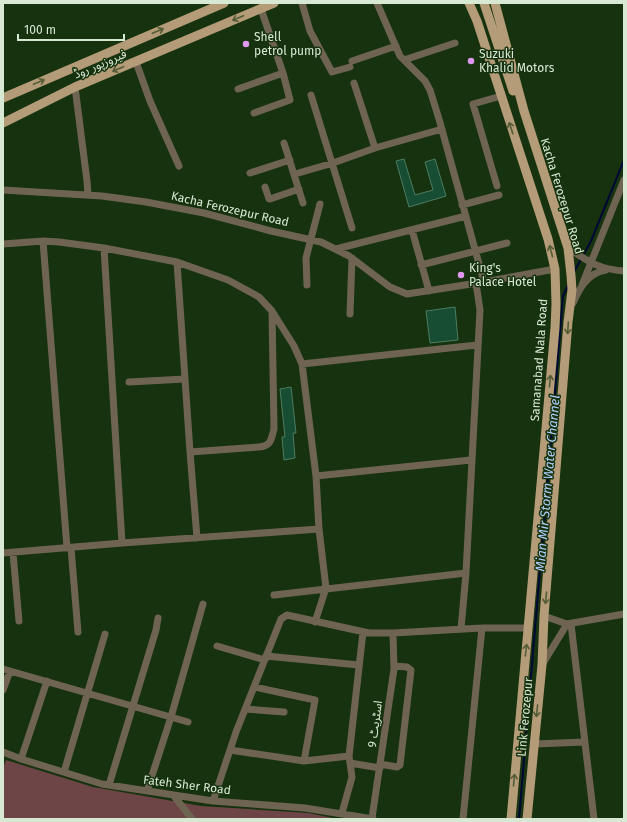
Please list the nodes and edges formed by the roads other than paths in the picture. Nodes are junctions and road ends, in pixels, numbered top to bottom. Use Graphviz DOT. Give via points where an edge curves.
graph roads {
  1 [pos="224,3"];
  2 [pos="274,3"];
  3 [pos="302,3"];
  4 [pos="377,3"];
  5 [pos="469,3"];
  6 [pos="474,3"];
  7 [pos="484,3"];
  8 [pos="495,3"];
  9 [pos="261,9"];
  10 [pos="476,21"];
  11 [pos="455,43"];
  12 [pos="396,46"];
  13 [pos="404,60"];
  14 [pos="136,62"];
  15 [pos="283,73"];
  16 [pos="354,83"];
  17 [pos="75,88"];
  18 [pos="238,89"];
  19 [pos="312,94"];
  20 [pos="501,96"];
  21 [pos="3,98"];
  22 [pos="524,111"];
  23 [pos="254,113"];
  24 [pos="3,123"];
  25 [pos="442,129"];
  26 [pos="284,143"];
  27 [pos="375,148"];
  28 [pos="290,160"];
  29 [pos="333,163"];
  30 [pos="179,166"];
  31 [pos="250,173"];
  32 [pos="295,174"];
  33 [pos="624,180"];
  34 [pos="497,186"];
  35 [pos="265,187"];
  36 [pos="299,189"];
  37 [pos="3,190"];
  38 [pos="88,195"];
  39 [pos="499,195"];
  40 [pos="303,203"];
  41 [pos="320,204"];
  42 [pos="462,205"];
  43 [pos="466,216"];
  44 [pos="352,228"];
  45 [pos="412,230"];
  46 [pos="311,240"];
  47 [pos="44,241"];
  48 [pos="3,244"];
  49 [pos="507,244"];
  50 [pos="104,248"];
  51 [pos="568,248"];
  52 [pos="336,249"];
  53 [pos="475,251"];
  54 [pos="352,258"];
  55 [pos="177,262"];
  56 [pos="592,263"];
  57 [pos="421,265"];
  58 [pos="555,269"];
  59 [pos="608,269"];
  60 [pos="624,271"];
  61 [pos="484,282"];
  62 [pos="476,283"];
  63 [pos="307,285"];
  64 [pos="582,285"];
  65 [pos="429,290"];
  66 [pos="569,310"];
  67 [pos="272,311"];
  68 [pos="350,314"];
  69 [pos="477,345"];
  70 [pos="302,364"];
  71 [pos="185,380"];
  72 [pos="129,382"];
  73 [pos="190,452"];
  74 [pos="472,460"];
  75 [pos="316,476"];
  76 [pos="319,529"];
  77 [pos="197,538"];
  78 [pos="122,543"];
  79 [pos="69,548"];
  80 [pos="3,553"];
  81 [pos="13,553"];
  82 [pos="466,573"];
  83 [pos="326,588"];
  84 [pos="274,595"];
  85 [pos="203,604"];
  86 [pos="624,614"];
  87 [pos="544,616"];
  88 [pos="158,618"];
  89 [pos="19,621"];
  90 [pos="315,622"];
  91 [pos="569,624"];
  92 [pos="482,628"];
  93 [pos="528,628"];
  94 [pos="461,629"];
  95 [pos="78,632"];
  96 [pos="363,632"];
  97 [pos="393,633"];
  98 [pos="105,634"];
  99 [pos="217,646"];
  100 [pos="266,658"];
  101 [pos="359,665"];
  102 [pos="542,665"];
  103 [pos="394,666"];
  104 [pos="6,670"];
  105 [pos="47,681"];
  106 [pos="254,687"];
  107 [pos="3,690"];
  108 [pos="87,693"];
  109 [pos="522,693"];
  110 [pos="539,696"];
  111 [pos="132,706"];
  112 [pos="245,709"];
  113 [pos="284,712"];
  114 [pos="171,717"];
  115 [pos="188,722"];
  116 [pos="585,742"];
  117 [pos="535,744"];
  118 [pos="230,750"];
  119 [pos="3,752"];
  120 [pos="21,759"];
  121 [pos="350,759"];
  122 [pos="304,761"];
  123 [pos="380,766"];
  124 [pos="64,772"];
  125 [pos="109,785"];
  126 [pos="147,791"];
  127 [pos="174,796"];
  128 [pos="213,801"];
  129 [pos="342,814"];
  130 [pos="192,819"];
  131 [pos="372,819"];
  132 [pos="463,819"];
  133 [pos="511,819"];
  134 [pos="527,819"];
  135 [pos="594,819"];
  21 -- 1 [label="main road, فیروزپور روڈ, one-way"];
  2 -- 9 [label="main road, فیروزپور روڈ"];
  3 -- 12 [label="street" via="310,31 332,72"];
  4 -- 12 [label="street"];
  5 -- 10 [label="main road, Samanabad Nala Road"];
  6 -- 10 [label="main road"];
  7 -- 22 [label="main road" via="509,81"];
  8 -- 22 [label="main road, Kacha Ferozepur Road"];
  9 -- 14 [label="main road, فیروزپور روڈ, one-way"];
  9 -- 15 [label="street"];
  10 -- 20 [label="main road, Samanabad Nala Road"];
  11 -- 13 [label="street"];
  12 -- 13 [label="street"];
  13 -- 25 [label="street" via="417,71 430,90"];
  14 -- 17 [label="main road, فیروزپور روڈ, one-way"];
  14 -- 30 [label="street"];
  15 -- 18 [label="street"];
  15 -- 23 [label="street" via="290,100"];
  16 -- 27 [label="street"];
  17 -- 24 [label="main road, فیروزپور روڈ"];
  17 -- 38 [label="street"];
  19 -- 29 [label="street"];
  20 -- 34 [label="street" via="473,104"];
  58 -- 20 [label="main road, Samanabad Nala Road, one-way" via="548,239"];
  22 -- 51 [label="main road, Kacha Ferozepur Road"];
  25 -- 27 [label="street"];
  25 -- 42 [label="street"];
  26 -- 28 [label="street"];
  27 -- 29 [label="street"];
  28 -- 31 [label="street"];
  28 -- 32 [label="street"];
  29 -- 32 [label="street"];
  29 -- 44 [label="street"];
  32 -- 36 [label="street"];
  33 -- 56 [label="street, Kacha Ferozepur Road"];
  35 -- 36 [label="street" via="270,200"];
  36 -- 40 [label="street"];
  37 -- 38 [label="street, Kacha Ferozepur Road"];
  38 -- 46 [label="street, Kacha Ferozepur Road" via="204,213"];
  39 -- 42 [label="street"];
  41 -- 46 [label="street"];
  42 -- 43 [label="street"];
  43 -- 45 [label="street"];
  43 -- 53 [label="street"];
  45 -- 52 [label="street"];
  45 -- 57 [label="street"];
  46 -- 52 [label="street, Kacha Ferozepur Road"];
  46 -- 63 [label="street" via="306,258"];
  47 -- 48 [label="street"];
  47 -- 50 [label="street"];
  47 -- 79 [label="street"];
  49 -- 53 [label="street"];
  50 -- 55 [label="street"];
  50 -- 78 [label="street"];
  51 -- 56 [label="street"];
  51 -- 66 [label="main road, Kacha Ferozepur Road" via="572,290"];
  52 -- 54 [label="street, Kacha Ferozepur Road"];
  53 -- 57 [label="street"];
  53 -- 61 [label="street"];
  54 -- 65 [label="street, Kacha Ferozepur Road" via="390,287 407,294"];
  54 -- 68 [label="street"];
  55 -- 67 [label="street" via="228,280 259,297"];
  55 -- 71 [label="street"];
  56 -- 59 [label="street"];
  56 -- 64 [label="street, Kacha Ferozepur Road"];
  57 -- 65 [label="street"];
  58 -- 61 [label="street, Kacha Ferozepur Road"];
  93 -- 58 [label="main road, Samanabad Nala Road, one-way" via="555,328"];
  59 -- 60 [label="street"];
  59 -- 64 [label="street" via="591,275"];
  61 -- 62 [label="street, Kacha Ferozepur Road"];
  62 -- 65 [label="street, Kacha Ferozepur Road"];
  62 -- 69 [label="street" via="480,310"];
  64 -- 66 [label="street, Kacha Ferozepur Road"];
  66 -- 87 [label="main road, Kacha Ferozepur Road, one-way"];
  67 -- 70 [label="street"];
  67 -- 73 [label="street" via="274,429 271,442 266,447"];
  69 -- 70 [label="street"];
  69 -- 74 [label="street"];
  70 -- 75 [label="street"];
  71 -- 72 [label="street"];
  71 -- 73 [label="street"];
  73 -- 77 [label="street"];
  74 -- 75 [label="street"];
  74 -- 82 [label="street"];
  75 -- 76 [label="street"];
  76 -- 77 [label="street"];
  76 -- 83 [label="street"];
  77 -- 78 [label="street"];
  78 -- 79 [label="street"];
  79 -- 81 [label="street"];
  79 -- 95 [label="street"];
  80 -- 81 [label="street"];
  81 -- 89 [label="street"];
  82 -- 83 [label="street"];
  82 -- 94 [label="street"];
  83 -- 84 [label="street"];
  83 -- 90 [label="street"];
  85 -- 114 [label="street"];
  86 -- 91 [label="street"];
  87 -- 91 [label="street"];
  87 -- 102 [label="main road, Link Ferozepur"];
  88 -- 111 [label="street"];
  90 -- 96 [label="street"];
  90 -- 100 [label="street" via="287,616 281,619"];
  91 -- 102 [label="street"];
  91 -- 116 [label="street"];
  92 -- 93 [label="street"];
  92 -- 94 [label="street"];
  92 -- 132 [label="street"];
  109 -- 93 [label="main road, Samanabad Nala Road, one-way"];
  94 -- 97 [label="street"];
  96 -- 97 [label="street"];
  96 -- 101 [label="street"];
  97 -- 103 [label="street, اسٹریٹ 9"];
  98 -- 108 [label="street"];
  99 -- 100 [label="street"];
  100 -- 101 [label="street"];
  100 -- 106 [label="street"];
  101 -- 121 [label="street"];
  102 -- 110 [label="main road, Link Ferozepur"];
  103 -- 123 [label="street, اسٹریٹ 9"];
  103 -- 123 [label="street" via="407,667 411,670 400,765"];
  104 -- 105 [label="street"];
  104 -- 107 [label="street"];
  105 -- 108 [label="street"];
  105 -- 120 [label="street"];
  106 -- 112 [label="street"];
  106 -- 122 [label="street" via="316,700"];
  108 -- 111 [label="street"];
  108 -- 124 [label="street"];
  109 -- 110 [label="main road"];
  133 -- 109 [label="main road, Samanabad Nala Road, one-way"];
  110 -- 117 [label="main road, Link Ferozepur, one-way"];
  111 -- 114 [label="street"];
  111 -- 125 [label="street"];
  112 -- 113 [label="street"];
  112 -- 118 [label="street"];
  114 -- 115 [label="street"];
  114 -- 126 [label="street"];
  116 -- 117 [label="street"];
  116 -- 135 [label="street"];
  117 -- 134 [label="main road, Link Ferozepur"];
  118 -- 122 [label="street"];
  118 -- 128 [label="street"];
  119 -- 120 [label="street, Fateh Sher Road"];
  120 -- 124 [label="street, Fateh Sher Road"];
  121 -- 122 [label="street"];
  121 -- 123 [label="street"];
  121 -- 129 [label="street" via="352,777"];
  123 -- 131 [label="street, اسٹریٹ 9"];
  124 -- 125 [label="street, Fateh Sher Road"];
  125 -- 126 [label="street, Fateh Sher Road"];
  126 -- 127 [label="street, Fateh Sher Road"];
  127 -- 128 [label="street, Fateh Sher Road"];
  127 -- 130 [label="street"];
  128 -- 129 [label="street, Fateh Sher Road" via="305,808"];
  129 -- 131 [label="street, Fateh Sher Road"];
}
